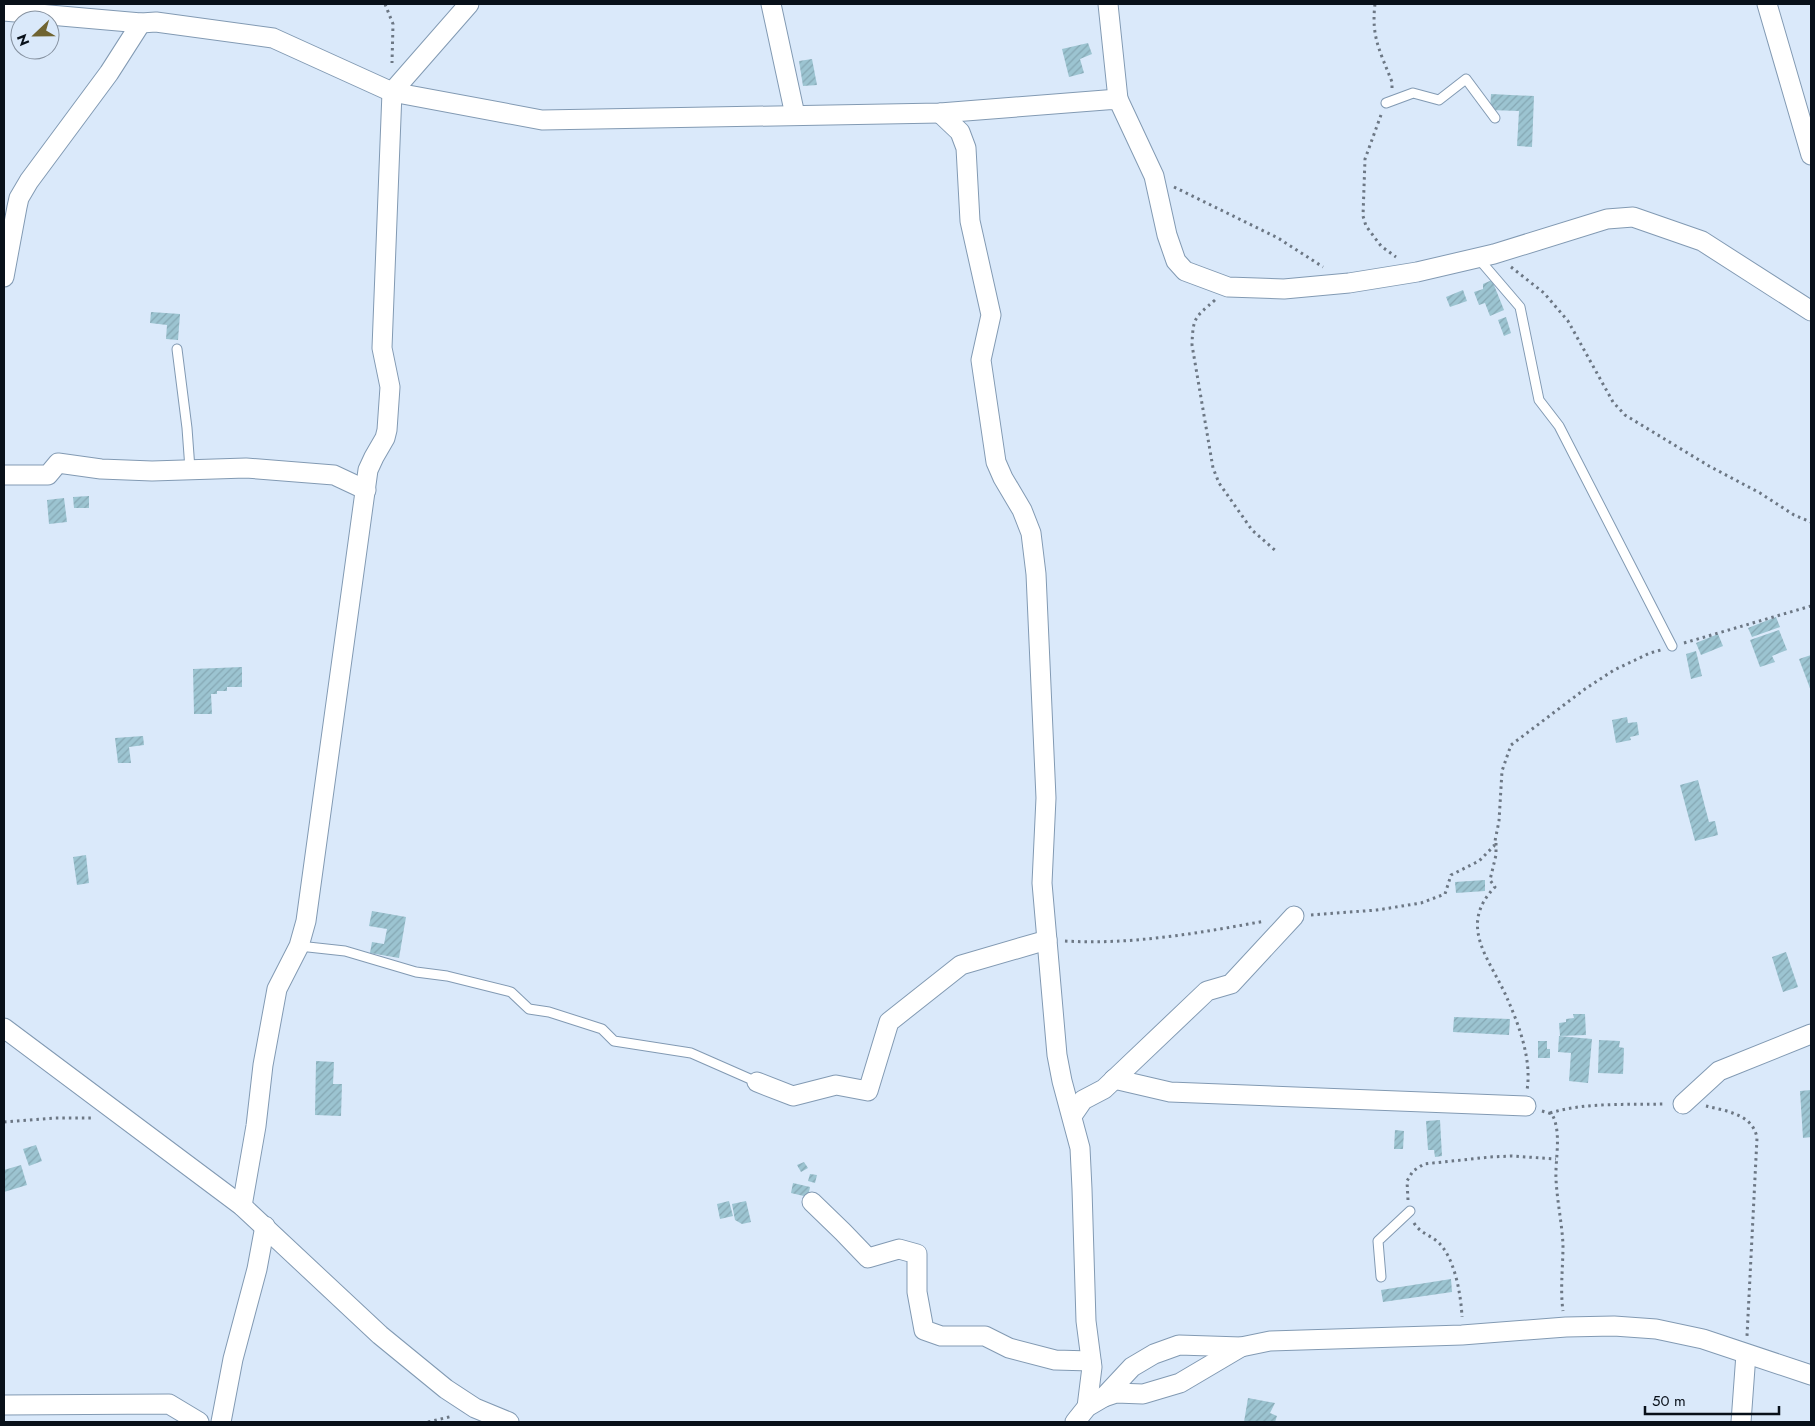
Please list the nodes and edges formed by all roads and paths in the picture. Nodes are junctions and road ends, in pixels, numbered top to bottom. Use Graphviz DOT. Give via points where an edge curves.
graph roads {
  1 [pos="384,4"];
  2 [pos="469,4"];
  3 [pos="771,4"];
  4 [pos="1108,4"];
  5 [pos="1374,4"];
  6 [pos="1767,4"];
  7 [pos="4,11"];
  8 [pos="141,23"];
  9 [pos="392,92"];
  10 [pos="1118,99"];
  11 [pos="1386,103"];
  12 [pos="940,113"];
  13 [pos="795,115"];
  14 [pos="1495,118"];
  15 [pos="1811,155"];
  16 [pos="1154,176"];
  17 [pos="1486,256"];
  18 [pos="1323,267"];
  19 [pos="1417,272"];
  20 [pos="4,277"];
  21 [pos="1228,287"];
  22 [pos="1811,311"];
  23 [pos="177,348"];
  24 [pos="190,469"];
  25 [pos="4,475"];
  26 [pos="366,490"];
  27 [pos="1811,522"];
  28 [pos="1277,552"];
  29 [pos="1811,606"];
  30 [pos="1672,646"];
  31 [pos="1496,834"];
  32 [pos="1294,916"];
  33 [pos="1266,921"];
  34 [pos="1047,940"];
  35 [pos="298,946"];
  36 [pos="4,1028"];
  37 [pos="1811,1034"];
  38 [pos="1114,1079"];
  39 [pos="757,1082"];
  40 [pos="1683,1104"];
  41 [pos="1526,1106"];
  42 [pos="114,1110"];
  43 [pos="1550,1113"];
  44 [pos="1072,1116"];
  45 [pos="4,1122"];
  46 [pos="1556,1159"];
  47 [pos="812,1202"];
  48 [pos="242,1206"];
  49 [pos="1410,1211"];
  50 [pos="265,1226"];
  51 [pos="1380,1277"];
  52 [pos="1566,1326"];
  53 [pos="1462,1335"];
  54 [pos="1241,1348"];
  55 [pos="1746,1354"];
  56 [pos="1091,1361"];
  57 [pos="1811,1375"];
  58 [pos="1104,1397"];
  59 [pos="4,1405"];
  60 [pos="1087,1407"];
  61 [pos="199,1422"];
  62 [pos="221,1422"];
  63 [pos="509,1422"];
  64 [pos="1075,1422"];
  65 [pos="1741,1422"];
  1 -- 9 [label="path" via="393,24"];
  2 -- 9 [label="street"];
  3 -- 13 [label="street"];
  4 -- 10 [label="street"];
  5 -- 11 [label="path" via="1374,37 1392,82"];
  6 -- 15 [label="street"];
  7 -- 8 [label="street"];
  8 -- 9 [label="street" via="156,22 273,38"];
  8 -- 20 [label="street" via="110,73 19,198"];
  9 -- 13 [label="street" via="542,120"];
  9 -- 26 [label="street" via="382,348 390,397 386,438 370,464"];
  10 -- 12 [label="street"];
  10 -- 16 [label="street"];
  11 -- 14 [label="lane" via="1413,93 1439,100 1466,79"];
  11 -- 19 [label="path" via="1365,159 1363,216 1366,226 1381,246"];
  12 -- 13 [label="street"];
  12 -- 34 [label="street" via="960,132 966,148 970,221 990,315 981,360 996,462 1031,533 1046,798 1042,883"];
  16 -- 18 [label="path" via="1278,238"];
  16 -- 21 [label="street" via="1166,235 1176,261 1185,271"];
  17 -- 19 [label="street"];
  17 -- 22 [label="street" via="1607,219 1633,218 1702,241"];
  17 -- 27 [label="path" via="1544,293 1568,321 1613,402 1625,415"];
  17 -- 30 [label="lane" via="1520,307 1539,400 1559,426"];
  19 -- 21 [label="street" via="1284,289"];
  21 -- 28 [label="path" via="1192,325 1192,344 1211,462 1219,483 1252,530"];
  23 -- 24 [label="lane"];
  24 -- 25 [label="street" via="101,469 58,463 48,475"];
  24 -- 26 [label="street" via="246,468 334,475"];
  26 -- 35 [label="street" via="306,921"];
  29 -- 30 [label="path"];
  30 -- 31 [label="path" via="1614,670 1511,745 1502,771"];
  31 -- 32 [label="path" via="1494,846 1480,861 1451,875 1444,894 1421,904"];
  31 -- 41 [label="path" via="1496,855 1490,880 1494,887 1480,908 1478,938 1506,996 1523,1045 1529,1077"];
  32 -- 38 [label="street" via="1231,984 1207,991"];
  33 -- 34 [label="path" via="1155,938 1093,943"];
  34 -- 39 [label="street" via="961,965 889,1022 868,1091 836,1085 792,1096"];
  34 -- 44 [label="street" via="1057,1055"];
  35 -- 39 [label="lane" via="346,951 416,972 462,979 511,992 529,1009 602,1029 614,1041 691,1053"];
  35 -- 48 [label="street" via="277,989"];
  36 -- 42 [label="street"];
  37 -- 40 [label="street" via="1719,1071"];
  38 -- 41 [label="street" via="1170,1092"];
  38 -- 44 [label="street" via="1104,1089 1083,1100"];
  40 -- 43 [label="path" via="1596,1106"];
  40 -- 55 [label="path" via="1703,1105 1733,1113 1756,1129"];
  41 -- 43 [label="path"];
  42 -- 45 [label="path" via="94,1118"];
  42 -- 48 [label="street"];
  43 -- 46 [label="path" via="1557,1137"];
  44 -- 56 [label="street" via="1080,1148 1086,1321"];
  46 -- 49 [label="path" via="1512,1156 1424,1164 1413,1171 1407,1181"];
  46 -- 52 [label="path" via="1563,1247 1562,1304"];
  47 -- 56 [label="street" via="868,1258 899,1249 916,1254 917,1292 924,1330 941,1336 985,1336 1009,1348 1055,1360"];
  48 -- 50 [label="street"];
  49 -- 51 [label="lane" via="1378,1241"];
  49 -- 53 [label="path" via="1414,1225 1438,1242 1447,1254 1460,1291"];
  50 -- 62 [label="street"];
  50 -- 63 [label="street" via="380,1336 414,1364 475,1408"];
  52 -- 53 [label="street"];
  52 -- 55 [label="street" via="1656,1329 1703,1339"];
  53 -- 54 [label="street" via="1270,1341"];
  54 -- 58 [label="street" via="1180,1383 1143,1394 1116,1393"];
  54 -- 58 [label="street" via="1179,1345 1132,1367"];
  55 -- 57 [label="street"];
  55 -- 65 [label="street"];
  56 -- 60 [label="street"];
  58 -- 60 [label="street"];
  59 -- 61 [label="street" via="169,1404"];
  60 -- 64 [label="street"];
}
